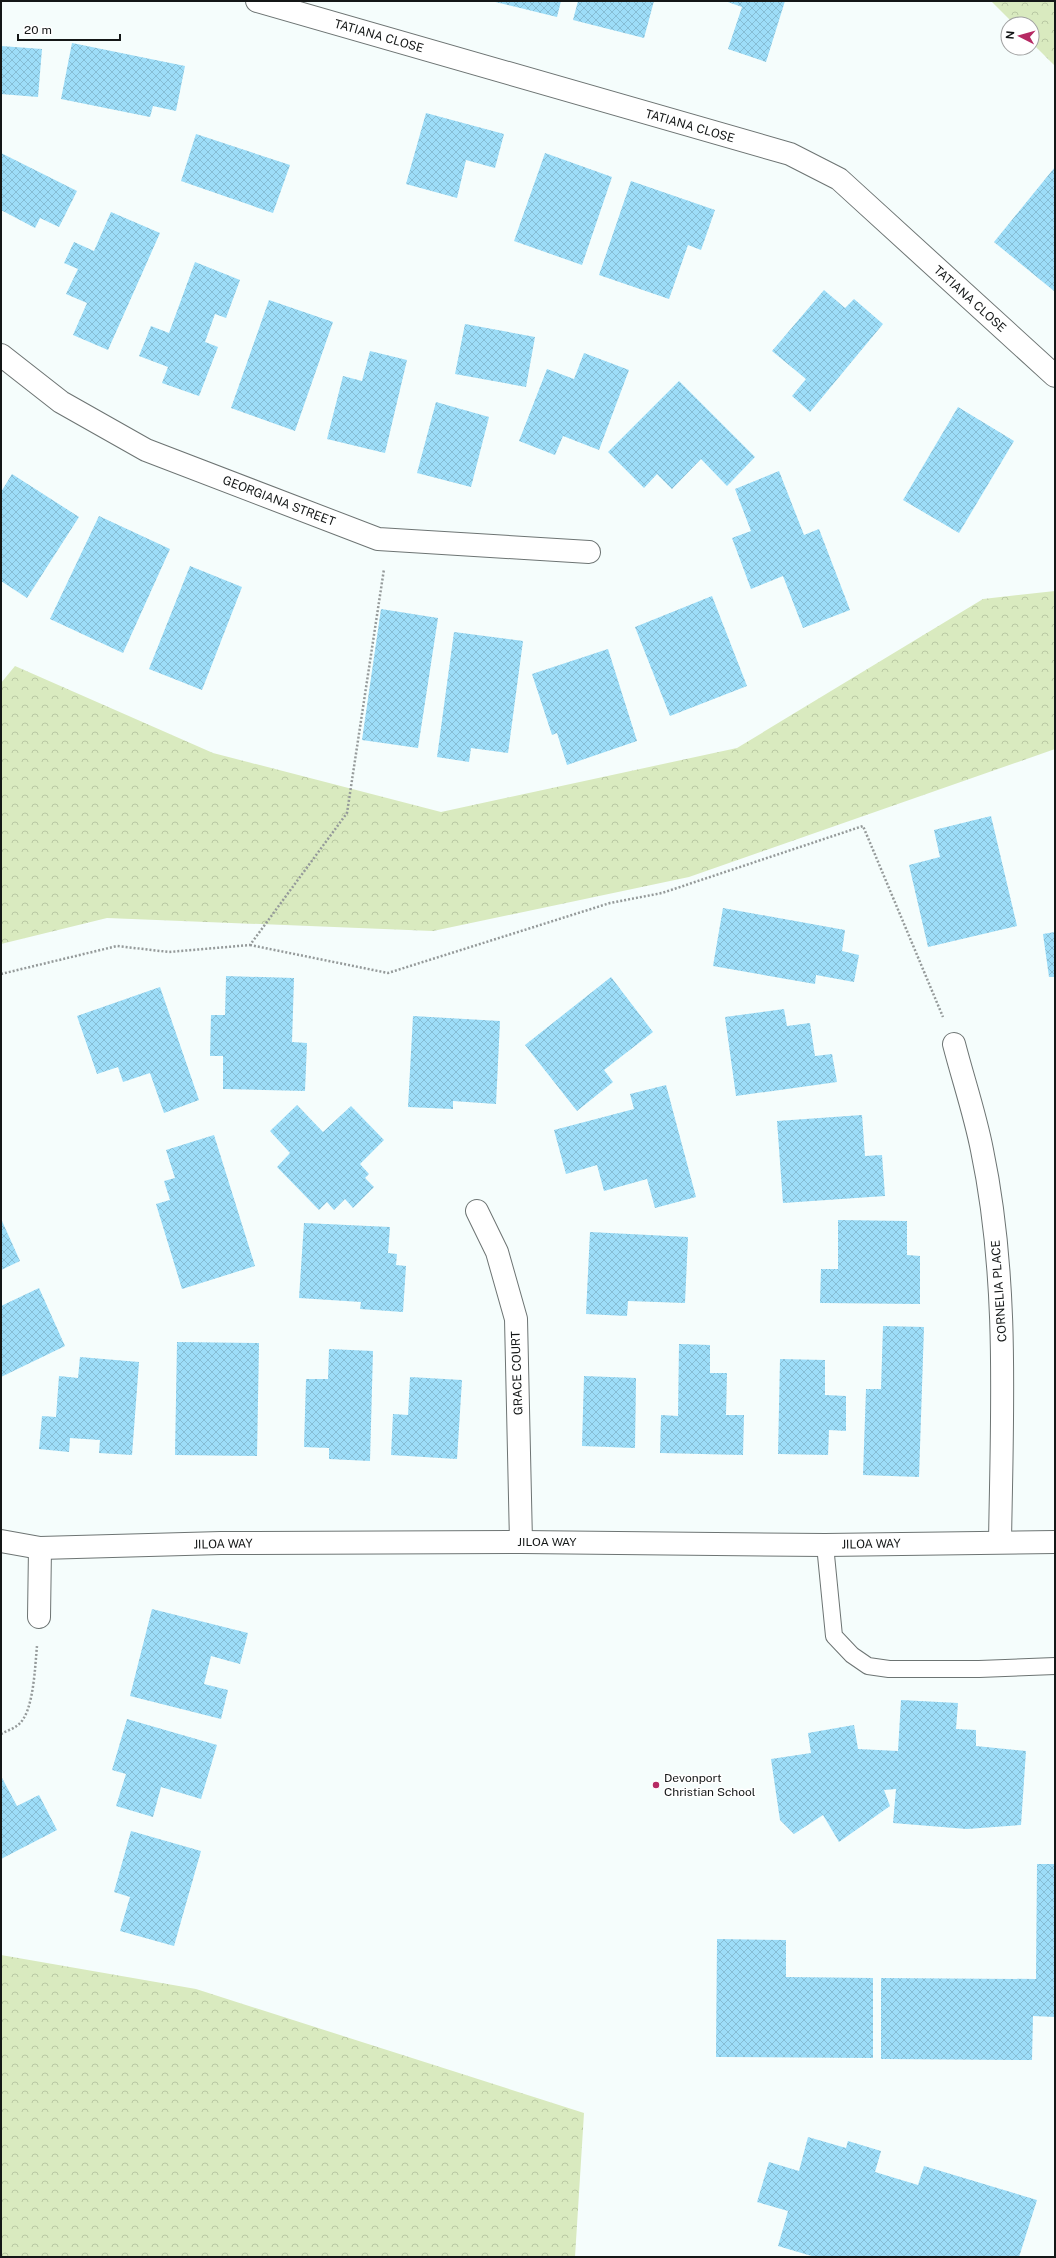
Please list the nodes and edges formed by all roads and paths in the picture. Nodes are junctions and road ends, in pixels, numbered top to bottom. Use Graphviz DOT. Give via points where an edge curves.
graph roads {
  1 [pos="257,1"];
  2 [pos="1,355"];
  3 [pos="1055,376"];
  4 [pos="388,540"];
  5 [pos="589,552"];
  6 [pos="250,945"];
  7 [pos="1,974"];
  8 [pos="954,1044"];
  9 [pos="476,1211"];
  10 [pos="1,1541"];
  11 [pos="521,1542"];
  12 [pos="1000,1542"];
  13 [pos="1055,1542"];
  14 [pos="824,1545"];
  15 [pos="40,1548"];
  16 [pos="39,1617"];
  17 [pos="1055,1666"];
  18 [pos="1,1734"];
  1 -- 3 [label="street, TATIANA CLOSE" via="790,154 839,179"];
  2 -- 4 [label="street, GEORGIANA STREET" via="61,402 146,450 371,536"];
  4 -- 5 [label="street, GEORGIANA STREET"];
  4 -- 6 [label="path" via="347,813"];
  6 -- 7 [label="path" via="169,952 117,946"];
  6 -- 8 [label="path" via="388,973 610,903 662,893 863,826"];
  8 -- 12 [label="street, CORNELIA PLACE" via="982,1150 995,1239 1003,1358"];
  9 -- 11 [label="street, GRACE COURT" via="497,1252 516,1319"];
  10 -- 15 [label="street, JILOA WAY"];
  11 -- 14 [label="street, JILOA WAY"];
  11 -- 15 [label="street, JILOA WAY" via="221,1543"];
  12 -- 13 [label="street, JILOA WAY"];
  12 -- 14 [label="street, JILOA WAY"];
  14 -- 17 [label="lane" via="834,1636 852,1655 868,1666 889,1669 979,1669"];
  15 -- 16 [label="street"];
  16 -- 18 [label="path" via="33,1692 19,1725"];
}
